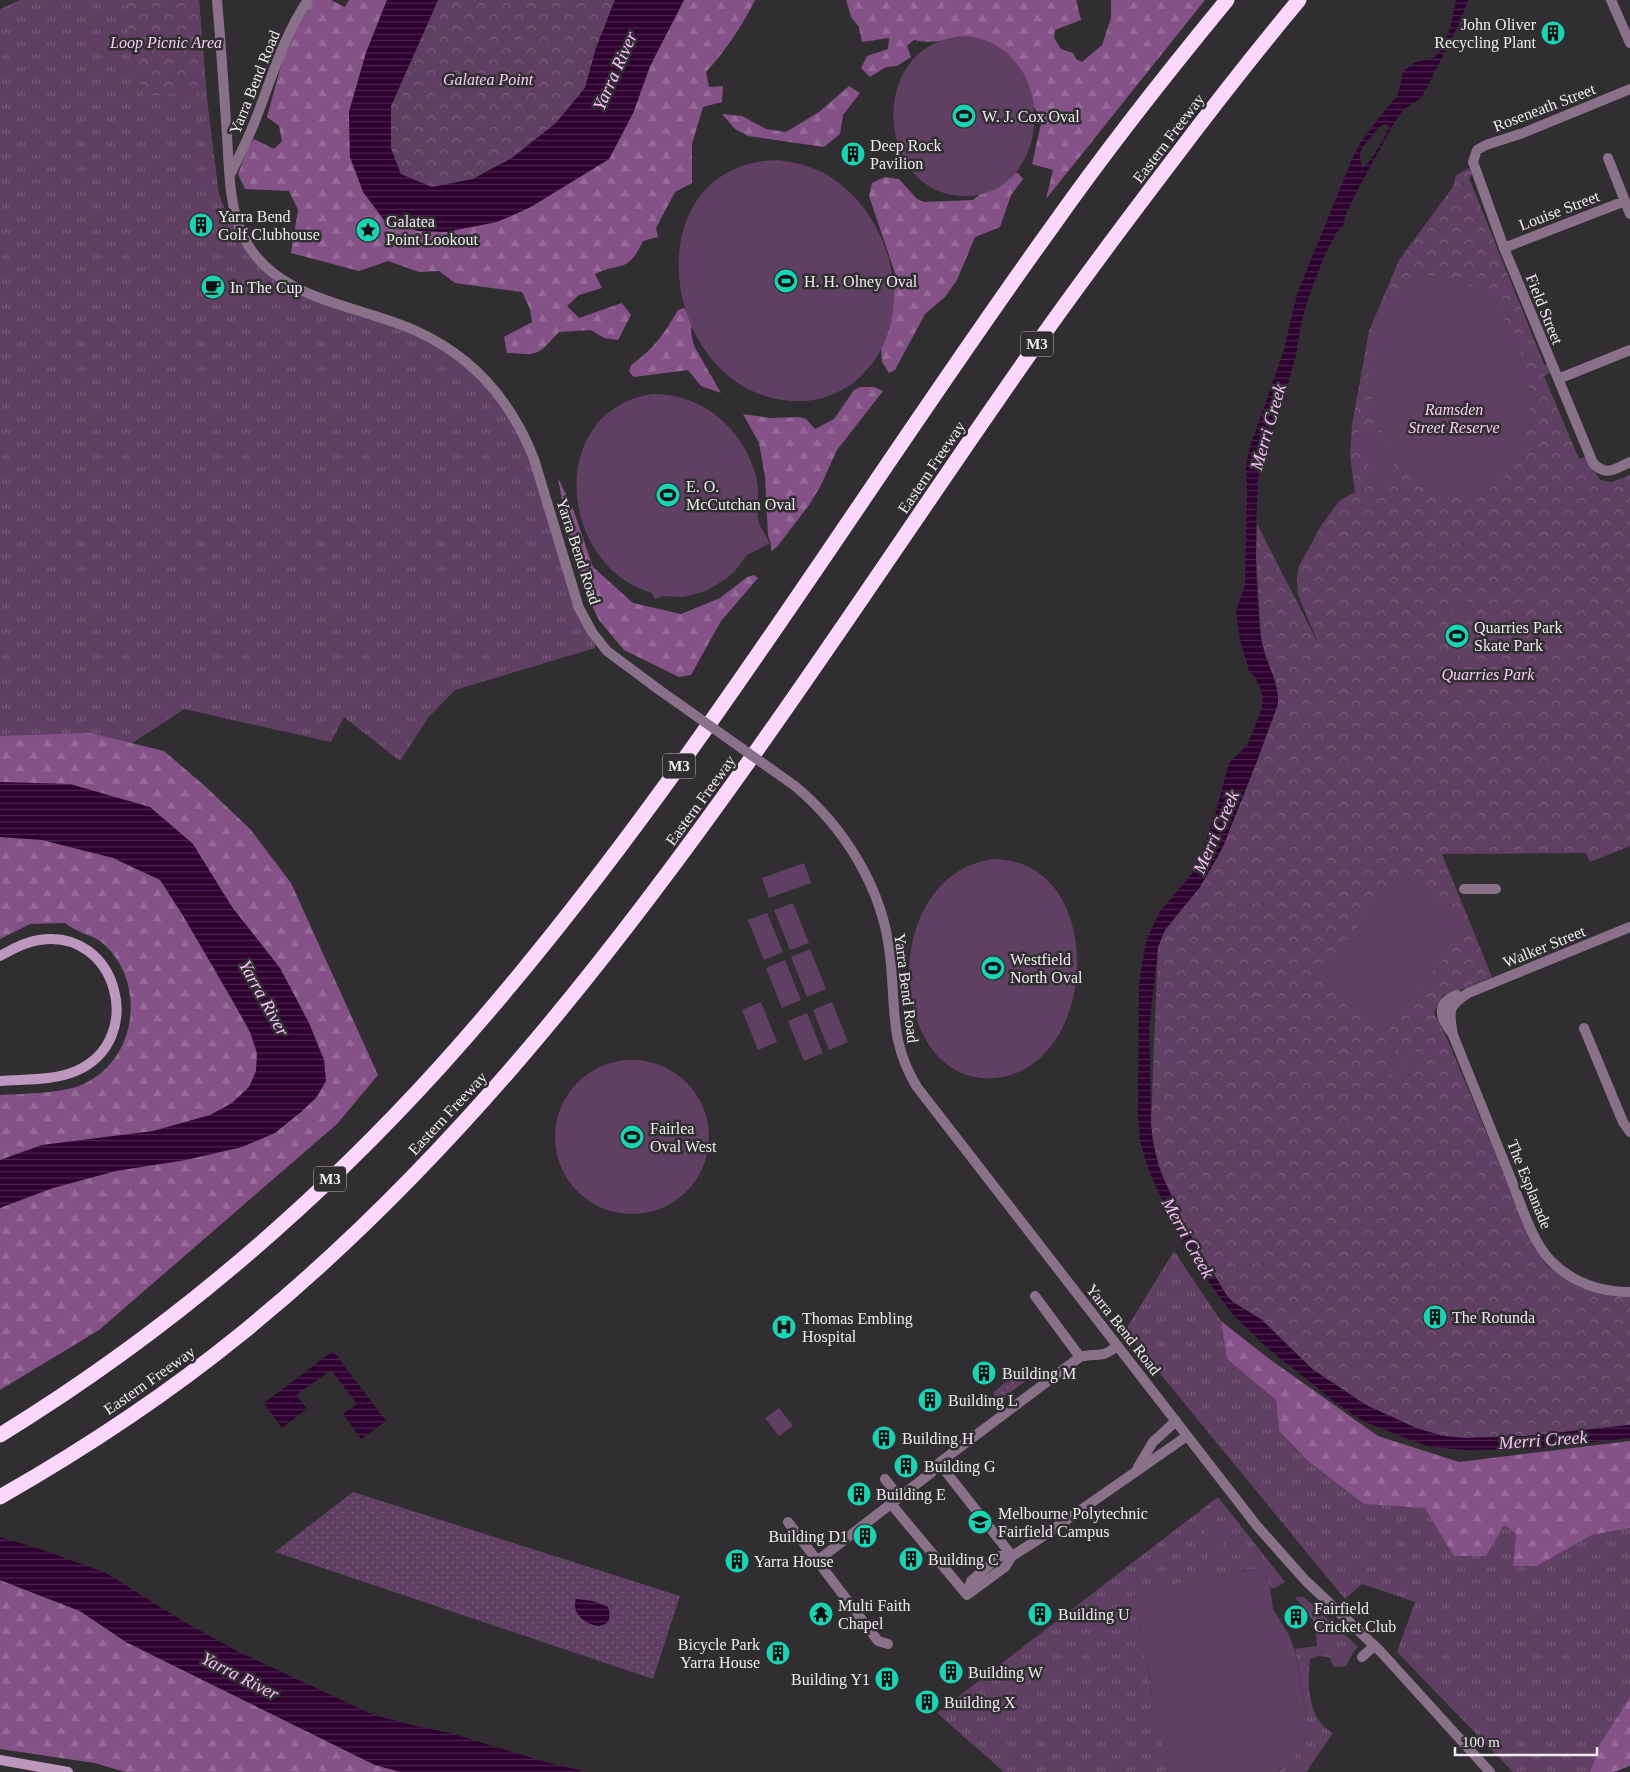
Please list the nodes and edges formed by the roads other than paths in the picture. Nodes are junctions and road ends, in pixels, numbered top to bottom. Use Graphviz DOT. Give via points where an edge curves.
graph roads {
  1 [pos="217,0"];
  2 [pos="308,0"];
  3 [pos="1227,0"];
  4 [pos="1300,0"];
  5 [pos="1611,0"];
  6 [pos="1630,43"];
  7 [pos="1630,89"];
  8 [pos="1474,157"];
  9 [pos="1608,158"];
  10 [pos="230,176"];
  11 [pos="1624,201"];
  12 [pos="1630,214"];
  13 [pos="1504,248"];
  14 [pos="1630,350"];
  15 [pos="1558,379"];
  16 [pos="1630,462"];
  17 [pos="1496,889"];
  18 [pos="1464,890"];
  19 [pos="1630,927"];
  20 [pos="0,956"];
  21 [pos="1446,1007"];
  22 [pos="1584,1028"];
  23 [pos="0,1080"];
  24 [pos="1630,1132"];
  25 [pos="1630,1292"];
  26 [pos="1035,1296"];
  27 [pos="1117,1346"];
  28 [pos="1080,1357"];
  29 [pos="1176,1421"];
  30 [pos="0,1435"];
  31 [pos="1187,1436"];
  32 [pos="939,1463"];
  33 [pos="1137,1470"];
  34 [pos="886,1479"];
  35 [pos="0,1497"];
  36 [pos="893,1502"];
  37 [pos="788,1522"];
  38 [pos="1012,1556"];
  39 [pos="817,1561"];
  40 [pos="888,1644"];
  41 [pos="1374,1646"];
  42 [pos="1362,1657"];
  43 [pos="0,1760"];
  44 [pos="68,1772"];
  45 [pos="1490,1772"];
  1 -- 10 [label="street, Yarra Bend Road"];
  2 -- 10 [label="street, Yarra Bend Road" via="276,62 253,126"];
  3 -- 30 [label="highway, M3" via="1053,224 750,665 617,850 476,1026 387,1123 253,1250 142,1340"];
  4 -- 35 [label="highway, Eastern Freeway / M3" via="1229,86 1076,289 792,701 668,874 518,1061 402,1187 244,1332 106,1432"];
  5 -- 6 [label="street"];
  7 -- 8 [label="street, Roseneath Street" via="1486,145 1477,150"];
  8 -- 13 [label="street, Field Street" via="1475,172"];
  9 -- 11 [label="street"];
  10 -- 27 [label="street, Yarra Bend Road, bridge" via="242,235 259,262 273,274 301,290 430,338 466,361 497,392 510,410 534,459 579,608 592,632 607,651 795,786 840,835 859,863 881,912 890,953 897,1041 904,1064 923,1095"];
  11 -- 12 [label="street"];
  11 -- 13 [label="street, Louise Street"];
  13 -- 15 [label="street, Field Street"];
  14 -- 15 [label="street"];
  15 -- 16 [label="street, Field Street" via="1593,463 1599,469 1611,471"];
  17 -- 18 [label="street"];
  19 -- 21 [label="street, Walker Street" via="1451,997"];
  20 -- 23 [label="main road" via="19,945 38,940 58,939 76,944 106,970 113,983 117,1006 115,1026 109,1040 83,1068 56,1076"];
  21 -- 25 [label="street, The Esplanade" via="1442,1017 1453,1035 1525,1214 1544,1253 1578,1281 1598,1289"];
  22 -- 24 [label="street"];
  26 -- 28 [label="street"];
  27 -- 28 [label="street" via="1107,1353"];
  27 -- 29 [label="street, Yarra Bend Road"];
  28 -- 32 [label="street"];
  29 -- 31 [label="street, Yarra Bend Road"];
  29 -- 33 [label="street" via="1153,1442"];
  31 -- 33 [label="street"];
  31 -- 41 [label="street, Yarra Bend Road" via="1283,1556"];
  32 -- 36 [label="street"];
  32 -- 38 [label="street"];
  33 -- 38 [label="street"];
  34 -- 36 [label="street" via="895,1492"];
  36 -- 38 [label="street" via="967,1595 971,1581 1000,1556"];
  36 -- 39 [label="street"];
  37 -- 39 [label="street"];
  39 -- 40 [label="street" via="878,1641"];
  41 -- 42 [label="street"];
  41 -- 45 [label="street, Yarra Bend Road"];
  43 -- 44 [label="main road"];
}
